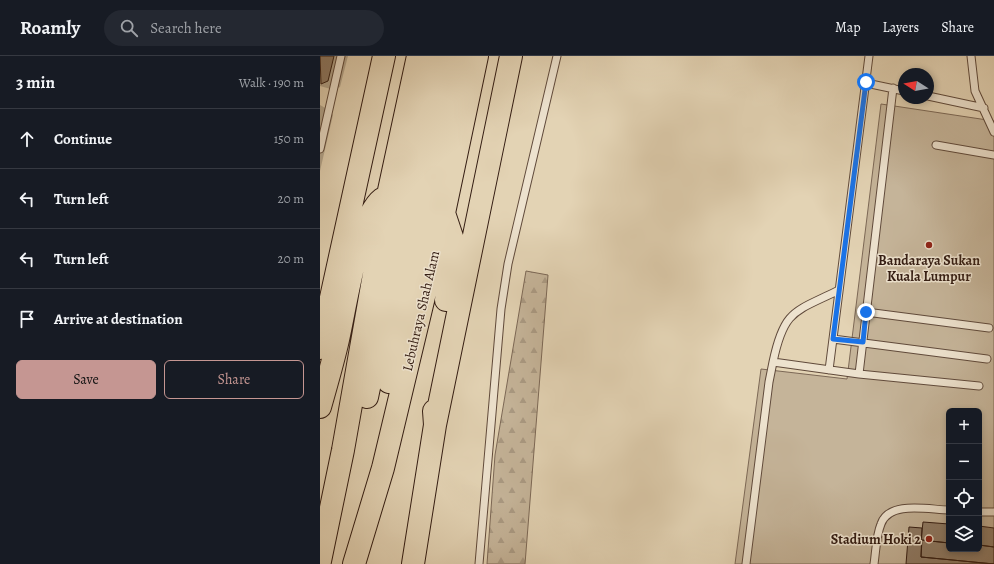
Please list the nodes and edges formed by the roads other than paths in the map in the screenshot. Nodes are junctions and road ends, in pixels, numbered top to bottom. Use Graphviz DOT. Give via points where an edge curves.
graph roads {
  1 [pos="341,56"];
  2 [pos="384,56"];
  3 [pos="418,56"];
  4 [pos="438,56"];
  5 [pos="458,56"];
  6 [pos="478,56"];
  7 [pos="511,56"];
  8 [pos="557,56"];
  9 [pos="869,56"];
  10 [pos="971,56"];
  11 [pos="866,82"];
  12 [pos="893,88"];
  13 [pos="898,89"];
  14 [pos="934,97"];
  15 [pos="984,108"];
  16 [pos="994,132"];
  17 [pos="936,145"];
  18 [pos="320,149"];
  19 [pos="994,155"];
  20 [pos="388,195"];
  21 [pos="444,213"];
  22 [pos="839,290"];
  23 [pos="866,312"];
  24 [pos="989,328"];
  25 [pos="833,339"];
  26 [pos="863,342"];
  27 [pos="320,348"];
  28 [pos="987,359"];
  29 [pos="773,362"];
  30 [pos="829,370"];
  31 [pos="859,374"];
  32 [pos="979,386"];
  33 [pos="320,407"];
  34 [pos="435,424"];
  35 [pos="343,450"];
  36 [pos="946,510"];
  37 [pos="982,512"];
  38 [pos="994,512"];
  39 [pos="320,561"];
  40 [pos="350,564"];
  41 [pos="354,564"];
  42 [pos="413,564"];
  43 [pos="479,564"];
  44 [pos="746,564"];
  45 [pos="874,564"];
  1 -- 18 [label="lane"];
  2 -- 27 [label="highway"];
  3 -- 20 [label="highway"];
  4 -- 35 [label="highway" via="363,416"];
  5 -- 40 [label="highway"];
  6 -- 21 [label="highway, Lebuhraya Shah Alam"];
  7 -- 34 [label="highway"];
  8 -- 43 [label="lane" via="508,264 501,309"];
  9 -- 11 [label="lane"];
  10 -- 15 [label="lane" via="975,91"];
  11 -- 12 [label="lane"];
  11 -- 22 [label="lane"];
  12 -- 13 [label="lane"];
  12 -- 23 [label="lane"];
  14 -- 15 [label="lane"];
  15 -- 16 [label="lane"];
  17 -- 19 [label="lane"];
  20 -- 33 [label="highway" via="375,204 360,242"];
  20 -- 35 [label="highway"];
  21 -- 34 [label="highway" via="452,240 450,275 432,381"];
  21 -- 41 [label="highway, Lebuhraya Shah Alam" via="383,468"];
  22 -- 25 [label="lane"];
  22 -- 29 [label="lane" via="797,311 785,322"];
  23 -- 24 [label="lane"];
  23 -- 26 [label="lane"];
  25 -- 26 [label="lane"];
  25 -- 30 [label="lane"];
  26 -- 28 [label="lane"];
  26 -- 31 [label="lane"];
  29 -- 30 [label="lane"];
  29 -- 44 [label="lane"];
  30 -- 31 [label="lane"];
  31 -- 32 [label="lane"];
  34 -- 42 [label="highway"];
  35 -- 39 [label="highway"];
  36 -- 45 [label="lane" via="892,510 880,524"];
  37 -- 38 [label="lane"];
}
